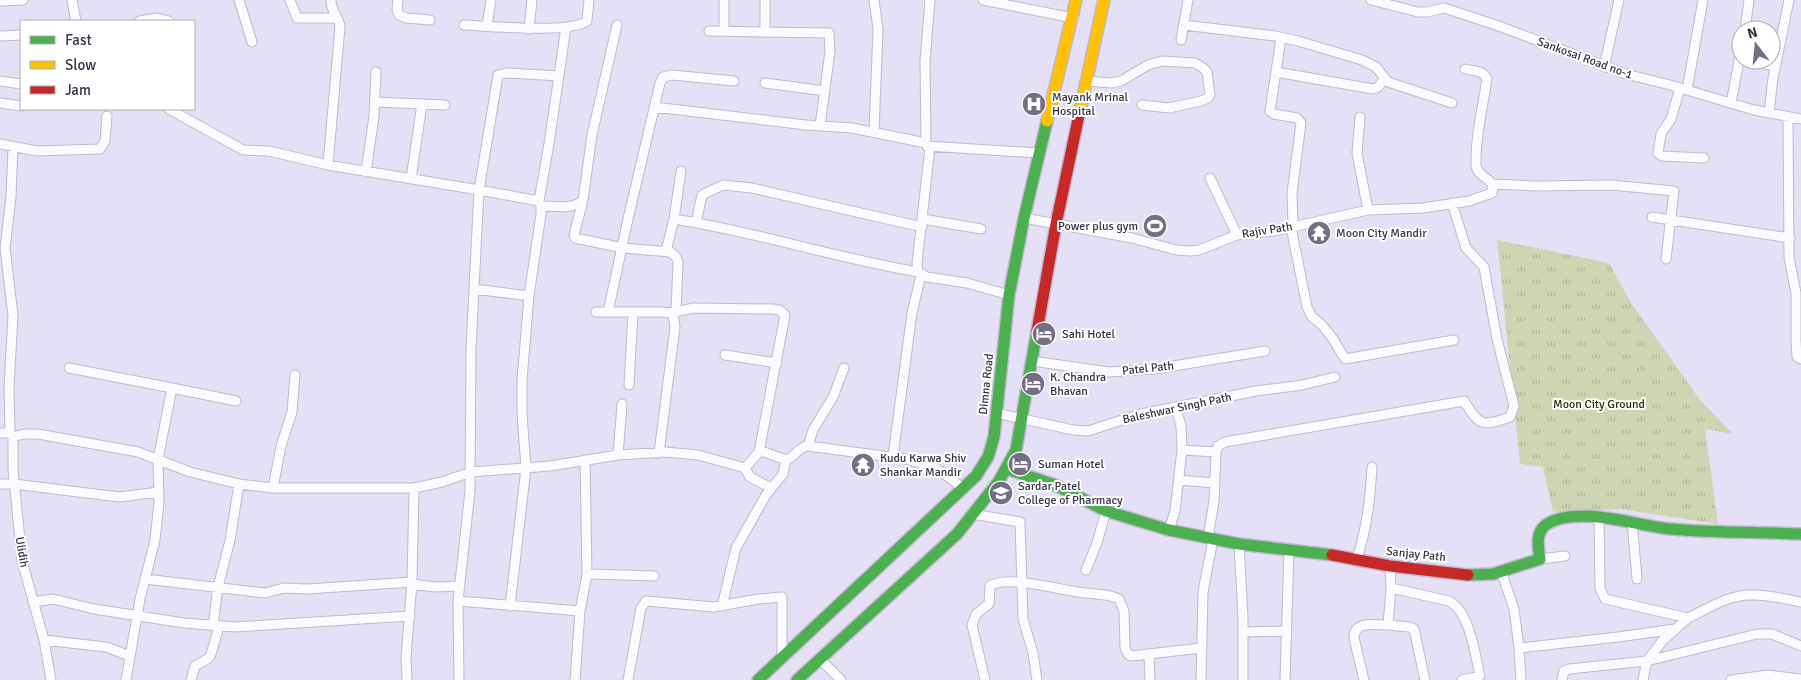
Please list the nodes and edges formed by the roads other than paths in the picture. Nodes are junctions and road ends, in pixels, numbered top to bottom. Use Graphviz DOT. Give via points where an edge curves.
graph roads {
  1 [pos="23,0"];
  2 [pos="72,0"];
  3 [pos="239,0"];
  4 [pos="290,0"];
  5 [pos="332,0"];
  6 [pos="398,0"];
  7 [pos="491,0"];
  8 [pos="532,0"];
  9 [pos="589,0"];
  10 [pos="724,0"];
  11 [pos="765,0"];
  12 [pos="874,0"];
  13 [pos="930,0"];
  14 [pos="983,0"];
  15 [pos="1076,0"];
  16 [pos="1104,0"];
  17 [pos="1188,0"];
  18 [pos="1371,0"];
  19 [pos="1437,0"];
  20 [pos="1619,0"];
  21 [pos="1702,0"];
  22 [pos="1749,0"];
  23 [pos="1789,0"];
  24 [pos="0,2"];
  25 [pos="1433,10"];
  26 [pos="337,18"];
  27 [pos="1073,18"];
  28 [pos="76,20"];
  29 [pos="146,20"];
  30 [pos="165,20"];
  31 [pos="430,20"];
  32 [pos="1746,20"];
  33 [pos="464,24"];
  34 [pos="617,24"];
  35 [pos="1184,24"];
  36 [pos="487,26"];
  37 [pos="566,27"];
  38 [pos="529,29"];
  39 [pos="709,31"];
  40 [pos="724,31"];
  41 [pos="765,31"];
  42 [pos="20,35"];
  43 [pos="0,36"];
  44 [pos="1281,38"];
  45 [pos="1181,40"];
  46 [pos="1781,41"];
  47 [pos="252,42"];
  48 [pos="1604,67"];
  49 [pos="1465,69"];
  50 [pos="1737,70"];
  51 [pos="1775,70"];
  52 [pos="376,72"];
  53 [pos="1276,72"];
  54 [pos="559,76"];
  55 [pos="1384,79"];
  56 [pos="0,81"];
  57 [pos="734,81"];
  58 [pos="1087,81"];
  59 [pos="765,83"];
  60 [pos="20,84"];
  61 [pos="1684,89"];
  62 [pos="825,92"];
  63 [pos="375,102"];
  64 [pos="0,103"];
  65 [pos="1452,103"];
  66 [pos="1731,103"];
  67 [pos="422,104"];
  68 [pos="445,105"];
  69 [pos="1142,105"];
  70 [pos="20,106"];
  71 [pos="654,107"];
  72 [pos="171,110"];
  73 [pos="1769,113"];
  74 [pos="107,116"];
  75 [pos="1788,116"];
  76 [pos="1360,117"];
  77 [pos="1801,119"];
  78 [pos="820,126"];
  79 [pos="874,132"];
  80 [pos="0,144"];
  81 [pos="928,145"];
  82 [pos="13,147"];
  83 [pos="1040,153"];
  84 [pos="1704,158"];
  85 [pos="328,165"];
  86 [pos="681,171"];
  87 [pos="366,172"];
  88 [pos="1210,178"];
  89 [pos="410,179"];
  90 [pos="479,190"];
  91 [pos="1490,191"];
  92 [pos="583,200"];
  93 [pos="1452,203"];
  94 [pos="540,204"];
  95 [pos="1367,209"];
  96 [pos="1652,217"];
  97 [pos="1024,218"];
  98 [pos="674,220"];
  99 [pos="1672,220"];
  100 [pos="696,223"];
  101 [pos="922,223"];
  102 [pos="1292,223"];
  103 [pos="1056,224"];
  104 [pos="981,229"];
  105 [pos="1237,235"];
  106 [pos="1790,238"];
  107 [pos="621,247"];
  108 [pos="670,252"];
  109 [pos="1666,259"];
  110 [pos="920,273"];
  111 [pos="1797,276"];
  112 [pos="4,280"];
  113 [pos="474,289"];
  114 [pos="1009,294"];
  115 [pos="529,296"];
  116 [pos="596,312"];
  117 [pos="608,312"];
  118 [pos="633,312"];
  119 [pos="673,312"];
  120 [pos="1454,340"];
  121 [pos="1265,351"];
  122 [pos="725,355"];
  123 [pos="1801,359"];
  124 [pos="1032,361"];
  125 [pos="777,363"];
  126 [pos="70,368"];
  127 [pos="844,368"];
  128 [pos="295,375"];
  129 [pos="1335,377"];
  130 [pos="629,385"];
  131 [pos="4,386"];
  132 [pos="172,388"];
  133 [pos="236,401"];
  134 [pos="622,404"];
  135 [pos="1176,408"];
  136 [pos="996,413"];
  137 [pos="1021,418"];
  138 [pos="0,433"];
  139 [pos="11,435"];
  140 [pos="808,446"];
  141 [pos="1182,450"];
  142 [pos="759,452"];
  143 [pos="1216,452"];
  144 [pos="659,453"];
  145 [pos="618,455"];
  146 [pos="893,456"];
  147 [pos="158,459"];
  148 [pos="585,460"];
  149 [pos="786,460"];
  150 [pos="1372,466"];
  151 [pos="526,468"];
  152 [pos="746,468"];
  153 [pos="1007,469"];
  154 [pos="471,472"];
  155 [pos="1178,480"];
  156 [pos="1214,483"];
  157 [pos="0,484"];
  158 [pos="14,484"];
  159 [pos="238,484"];
  160 [pos="274,488"];
  161 [pos="414,488"];
  162 [pos="772,488"];
  163 [pos="963,488"];
  164 [pos="158,492"];
  165 [pos="1106,511"];
  166 [pos="972,514"];
  167 [pos="1599,517"];
  168 [pos="1632,521"];
  169 [pos="1169,530"];
  170 [pos="1801,534"];
  171 [pos="1210,539"];
  172 [pos="1239,544"];
  173 [pos="1289,549"];
  174 [pos="1565,556"];
  175 [pos="1357,559"];
  176 [pos="1540,559"];
  177 [pos="1390,566"];
  178 [pos="1086,570"];
  179 [pos="1501,571"];
  180 [pos="587,575"];
  181 [pos="654,576"];
  182 [pos="145,579"];
  183 [pos="1637,579"];
  184 [pos="412,583"];
  185 [pos="1021,583"];
  186 [pos="460,586"];
  187 [pos="218,587"];
  188 [pos="1391,588"];
  189 [pos="458,601"];
  190 [pos="33,602"];
  191 [pos="1801,602"];
  192 [pos="510,606"];
  193 [pos="722,606"];
  194 [pos="580,611"];
  195 [pos="138,615"];
  196 [pos="410,616"];
  197 [pos="1688,618"];
  198 [pos="1388,625"];
  199 [pos="216,626"];
  200 [pos="1676,629"];
  201 [pos="1287,631"];
  202 [pos="1243,632"];
  203 [pos="44,640"];
  204 [pos="1801,646"];
  205 [pos="1201,648"];
  206 [pos="1519,648"];
  207 [pos="1149,654"];
  208 [pos="130,656"];
  209 [pos="782,658"];
  210 [pos="820,659"];
  211 [pos="1647,661"];
  212 [pos="1480,678"];
  213 [pos="1801,679"];
  214 [pos="51,680"];
  215 [pos="126,680"];
  216 [pos="191,680"];
  217 [pos="407,680"];
  218 [pos="459,680"];
  219 [pos="575,680"];
  220 [pos="628,680"];
  221 [pos="758,680"];
  222 [pos="797,680"];
  223 [pos="840,680"];
  224 [pos="985,680"];
  225 [pos="1037,680"];
  226 [pos="1150,680"];
  227 [pos="1201,680"];
  228 [pos="1243,680"];
  229 [pos="1285,680"];
  230 [pos="1364,680"];
  231 [pos="1425,680"];
  232 [pos="1462,680"];
  233 [pos="1521,680"];
  234 [pos="1562,680"];
  235 [pos="1643,680"];
  236 [pos="1732,680"];
  1 -- 24 [label="street"];
  2 -- 28 [label="street"];
  3 -- 47 [label="street"];
  4 -- 26 [label="street" via="297,18"];
  5 -- 26 [label="street" via="331,6"];
  6 -- 31 [label="street" via="400,15"];
  7 -- 36 [label="street"];
  8 -- 38 [label="street"];
  9 -- 37 [label="street" via="587,21"];
  10 -- 40 [label="street"];
  11 -- 41 [label="street"];
  12 -- 79 [label="street" via="878,29"];
  13 -- 81 [label="street" via="925,61"];
  14 -- 27 [label="street"];
  15 -- 27 [label="street, Dimna Road"];
  16 -- 58 [label="street"];
  17 -- 35 [label="street"];
  18 -- 25 [label="street, Sankosai Road no-1" via="1418,12"];
  19 -- 25 [label="street"];
  20 -- 48 [label="street"];
  21 -- 61 [label="street"];
  22 -- 32 [label="street"];
  23 -- 46 [label="street"];
  25 -- 48 [label="street, Sankosai Road no-1" via="1444,8 1469,16"];
  26 -- 85 [label="street" via="340,26"];
  27 -- 83 [label="street, Dimna Road"];
  29 -- 30 [label="street"];
  33 -- 36 [label="street"];
  34 -- 92 [label="street" via="592,135"];
  35 -- 44 [label="street"];
  35 -- 45 [label="street"];
  36 -- 38 [label="street"];
  37 -- 38 [label="street"];
  37 -- 54 [label="street"];
  39 -- 40 [label="street"];
  40 -- 41 [label="street"];
  41 -- 62 [label="street" via="829,33"];
  42 -- 43 [label="street"];
  44 -- 53 [label="street"];
  44 -- 55 [label="street" via="1362,60 1376,67"];
  48 -- 61 [label="street, Sankosai Road no-1"];
  49 -- 91 [label="street" via="1482,72 1488,79 1476,167 1480,175 1489,179"];
  50 -- 66 [label="street"];
  51 -- 73 [label="street"];
  52 -- 63 [label="street"];
  53 -- 55 [label="street" via="1373,89"];
  53 -- 102 [label="street" via="1271,113 1297,118 1301,123 1292,193"];
  54 -- 90 [label="street" via="498,75"];
  54 -- 94 [label="street"];
  55 -- 65 [label="street" via="1396,86"];
  56 -- 60 [label="street"];
  57 -- 71 [label="street" via="667,75 660,82"];
  58 -- 69 [label="street" via="1121,81 1148,65 1162,61 1195,63 1207,72 1208,98 1169,108"];
  58 -- 103 [label="street"];
  59 -- 62 [label="street"];
  61 -- 66 [label="street, Sankosai Road no-1"];
  61 -- 84 [label="street" via="1662,134 1658,153 1662,156"];
  62 -- 78 [label="street"];
  63 -- 67 [label="street"];
  63 -- 87 [label="street"];
  64 -- 70 [label="street"];
  66 -- 73 [label="street, Sankosai Road no-1"];
  67 -- 68 [label="street"];
  67 -- 89 [label="street"];
  71 -- 78 [label="street"];
  71 -- 107 [label="street"];
  72 -- 85 [label="street" via="243,150 269,151"];
  73 -- 75 [label="street, Sankosai Road no-1"];
  74 -- 82 [label="street" via="105,141 100,149"];
  75 -- 77 [label="street, Sankosai Road no-1"];
  75 -- 106 [label="street"];
  76 -- 95 [label="street" via="1357,153"];
  78 -- 79 [label="street"];
  79 -- 81 [label="street"];
  80 -- 82 [label="street"];
  81 -- 83 [label="street"];
  81 -- 101 [label="street"];
  82 -- 112 [label="street, Ulidih"];
  83 -- 97 [label="street, Dimna Road"];
  85 -- 87 [label="street"];
  86 -- 98 [label="street"];
  87 -- 89 [label="street"];
  88 -- 105 [label="street"];
  89 -- 90 [label="street"];
  90 -- 94 [label="street"];
  90 -- 113 [label="street"];
  91 -- 93 [label="street, Rajiv Path" via="1469,201"];
  91 -- 99 [label="street, Rajiv Path" via="1536,186 1611,185 1674,191"];
  92 -- 94 [label="street" via="574,206"];
  92 -- 107 [label="street" via="575,238"];
  93 -- 95 [label="street, Rajiv Path" via="1424,208"];
  93 -- 143 [label="street" via="1466,248 1484,267 1514,406 1510,417 1492,424 1482,423 1464,401 1224,442"];
  94 -- 115 [label="street"];
  95 -- 102 [label="street, Rajiv Path"];
  96 -- 99 [label="street"];
  97 -- 103 [label="street, Rajiv Path"];
  97 -- 114 [label="street, Dimna Road"];
  98 -- 100 [label="street"];
  98 -- 108 [label="street" via="667,247"];
  99 -- 106 [label="street"];
  99 -- 109 [label="street"];
  100 -- 101 [label="street" via="702,195 723,185"];
  100 -- 110 [label="street"];
  101 -- 104 [label="street"];
  101 -- 110 [label="street" via="916,263"];
  102 -- 105 [label="street, Rajiv Path"];
  102 -- 120 [label="street" via="1307,307 1345,359"];
  103 -- 105 [label="street, Rajiv Path" via="1176,250 1199,250"];
  103 -- 124 [label="street"];
  106 -- 111 [label="street" via="1790,266"];
  107 -- 108 [label="street"];
  107 -- 117 [label="street"];
  108 -- 119 [label="street" via="678,262"];
  110 -- 114 [label="street"];
  110 -- 146 [label="street"];
  111 -- 123 [label="street" via="1796,340 1797,357"];
  112 -- 131 [label="street, Ulidih" via="13,316"];
  113 -- 115 [label="street"];
  113 -- 154 [label="street"];
  114 -- 136 [label="street, Dimna Road"];
  115 -- 151 [label="street" via="522,380"];
  116 -- 117 [label="street"];
  117 -- 118 [label="street"];
  118 -- 119 [label="street"];
  118 -- 130 [label="street"];
  119 -- 125 [label="street" via="694,308 774,309 783,312 786,319"];
  119 -- 144 [label="street" via="675,327"];
  121 -- 124 [label="street, Patel Path" via="1155,369 1116,371"];
  122 -- 125 [label="street"];
  124 -- 137 [label="street"];
  125 -- 142 [label="street"];
  126 -- 132 [label="street"];
  127 -- 140 [label="street"];
  128 -- 160 [label="street" via="292,412 281,446"];
  129 -- 135 [label="street, Baleshwar Singh Path" via="1302,386 1256,391"];
  131 -- 139 [label="street, Ulidih"];
  132 -- 133 [label="street"];
  132 -- 147 [label="street"];
  134 -- 145 [label="street"];
  135 -- 137 [label="street, Baleshwar Singh Path" via="1125,418 1088,431"];
  135 -- 141 [label="street"];
  136 -- 137 [label="street, Baleshwar Singh Path"];
  136 -- 163 [label="street, Dimna Road" via="988,457 976,476"];
  137 -- 153 [label="street" via="1016,450"];
  138 -- 139 [label="street"];
  139 -- 147 [label="street" via="59,437"];
  139 -- 158 [label="street, Ulidih"];
  140 -- 146 [label="street"];
  140 -- 149 [label="street"];
  141 -- 143 [label="street"];
  141 -- 155 [label="street"];
  142 -- 149 [label="street"];
  142 -- 152 [label="street"];
  143 -- 156 [label="street"];
  144 -- 145 [label="street"];
  144 -- 152 [label="street" via="698,455"];
  145 -- 148 [label="street"];
  146 -- 163 [label="street" via="929,465"];
  147 -- 159 [label="street" via="190,472"];
  147 -- 164 [label="street"];
  148 -- 151 [label="street"];
  148 -- 180 [label="street"];
  149 -- 162 [label="street" via="783,474"];
  150 -- 175 [label="street" via="1367,521"];
  151 -- 154 [label="street"];
  151 -- 192 [label="street"];
  152 -- 162 [label="street" via="750,478"];
  153 -- 165 [label="street, Sanjay Path" via="1055,485"];
  153 -- 166 [label="street"];
  154 -- 161 [label="street"];
  154 -- 186 [label="street"];
  155 -- 156 [label="street"];
  155 -- 169 [label="street" via="1175,511"];
  156 -- 171 [label="street"];
  157 -- 158 [label="street"];
  158 -- 164 [label="street" via="119,497"];
  158 -- 190 [label="street, Ulidih" via="22,561"];
  159 -- 160 [label="street"];
  159 -- 187 [label="street" via="230,540"];
  160 -- 161 [label="street"];
  161 -- 184 [label="street"];
  162 -- 193 [label="street" via="736,548"];
  163 -- 209 [label="street, Dimna Road"];
  164 -- 182 [label="street" via="155,540"];
  165 -- 169 [label="street, Sanjay Path"];
  165 -- 178 [label="street"];
  166 -- 185 [label="street" via="1020,522"];
  166 -- 210 [label="street" via="957,534"];
  167 -- 168 [label="street"];
  167 -- 176 [label="street" via="1564,518 1548,523 1538,536"];
  167 -- 197 [label="street" via="1600,588 1605,599"];
  168 -- 170 [label="street" via="1652,527"];
  168 -- 183 [label="street"];
  169 -- 171 [label="street, Sanjay Path"];
  171 -- 172 [label="street, Sanjay Path"];
  171 -- 205 [label="street" via="1203,592"];
  172 -- 173 [label="street, Sanjay Path"];
  172 -- 202 [label="street"];
  173 -- 175 [label="street, Sanjay Path"];
  173 -- 201 [label="street"];
  174 -- 176 [label="street"];
  175 -- 177 [label="street, Sanjay Path"];
  176 -- 179 [label="street, Sanjay Path"];
  177 -- 179 [label="street, Sanjay Path" via="1472,575"];
  177 -- 188 [label="street"];
  179 -- 206 [label="street" via="1514,609"];
  180 -- 181 [label="street"];
  180 -- 194 [label="street"];
  182 -- 187 [label="street"];
  182 -- 195 [label="street"];
  184 -- 186 [label="street"];
  184 -- 187 [label="street" via="284,588 265,593"];
  184 -- 196 [label="street"];
  185 -- 207 [label="street" via="1119,599 1124,611 1128,654"];
  185 -- 224 [label="street" via="990,586 989,604 973,618"];
  185 -- 225 [label="street" via="1023,619"];
  186 -- 189 [label="street"];
  187 -- 199 [label="street"];
  188 -- 198 [label="street"];
  188 -- 212 [label="street" via="1457,605 1467,625"];
  189 -- 192 [label="street"];
  189 -- 218 [label="street"];
  190 -- 195 [label="street" via="53,600"];
  190 -- 203 [label="street, Ulidih"];
  191 -- 197 [label="street" via="1738,596"];
  192 -- 194 [label="street"];
  193 -- 209 [label="street" via="758,598 782,597"];
  193 -- 220 [label="street" via="644,602"];
  194 -- 219 [label="street"];
  195 -- 199 [label="street"];
  195 -- 208 [label="street"];
  196 -- 199 [label="street" via="304,624"];
  196 -- 217 [label="street"];
  197 -- 200 [label="street"];
  198 -- 230 [label="street" via="1364,624 1354,631"];
  198 -- 231 [label="street" via="1414,630"];
  199 -- 216 [label="street" via="211,654 195,666"];
  200 -- 206 [label="street"];
  200 -- 211 [label="street"];
  201 -- 202 [label="street"];
  201 -- 229 [label="street"];
  202 -- 228 [label="street"];
  203 -- 208 [label="street" via="106,647"];
  203 -- 214 [label="street, Ulidih"];
  204 -- 211 [label="street" via="1772,634 1757,634"];
  205 -- 207 [label="street"];
  205 -- 227 [label="street"];
  206 -- 233 [label="street"];
  207 -- 226 [label="street"];
  208 -- 215 [label="street"];
  209 -- 221 [label="street, Dimna Road"];
  210 -- 222 [label="street"];
  210 -- 223 [label="street"];
  211 -- 234 [label="street" via="1569,669 1564,671"];
  211 -- 235 [label="street"];
  212 -- 232 [label="street"];
  213 -- 236 [label="street" via="1768,675"];
}
